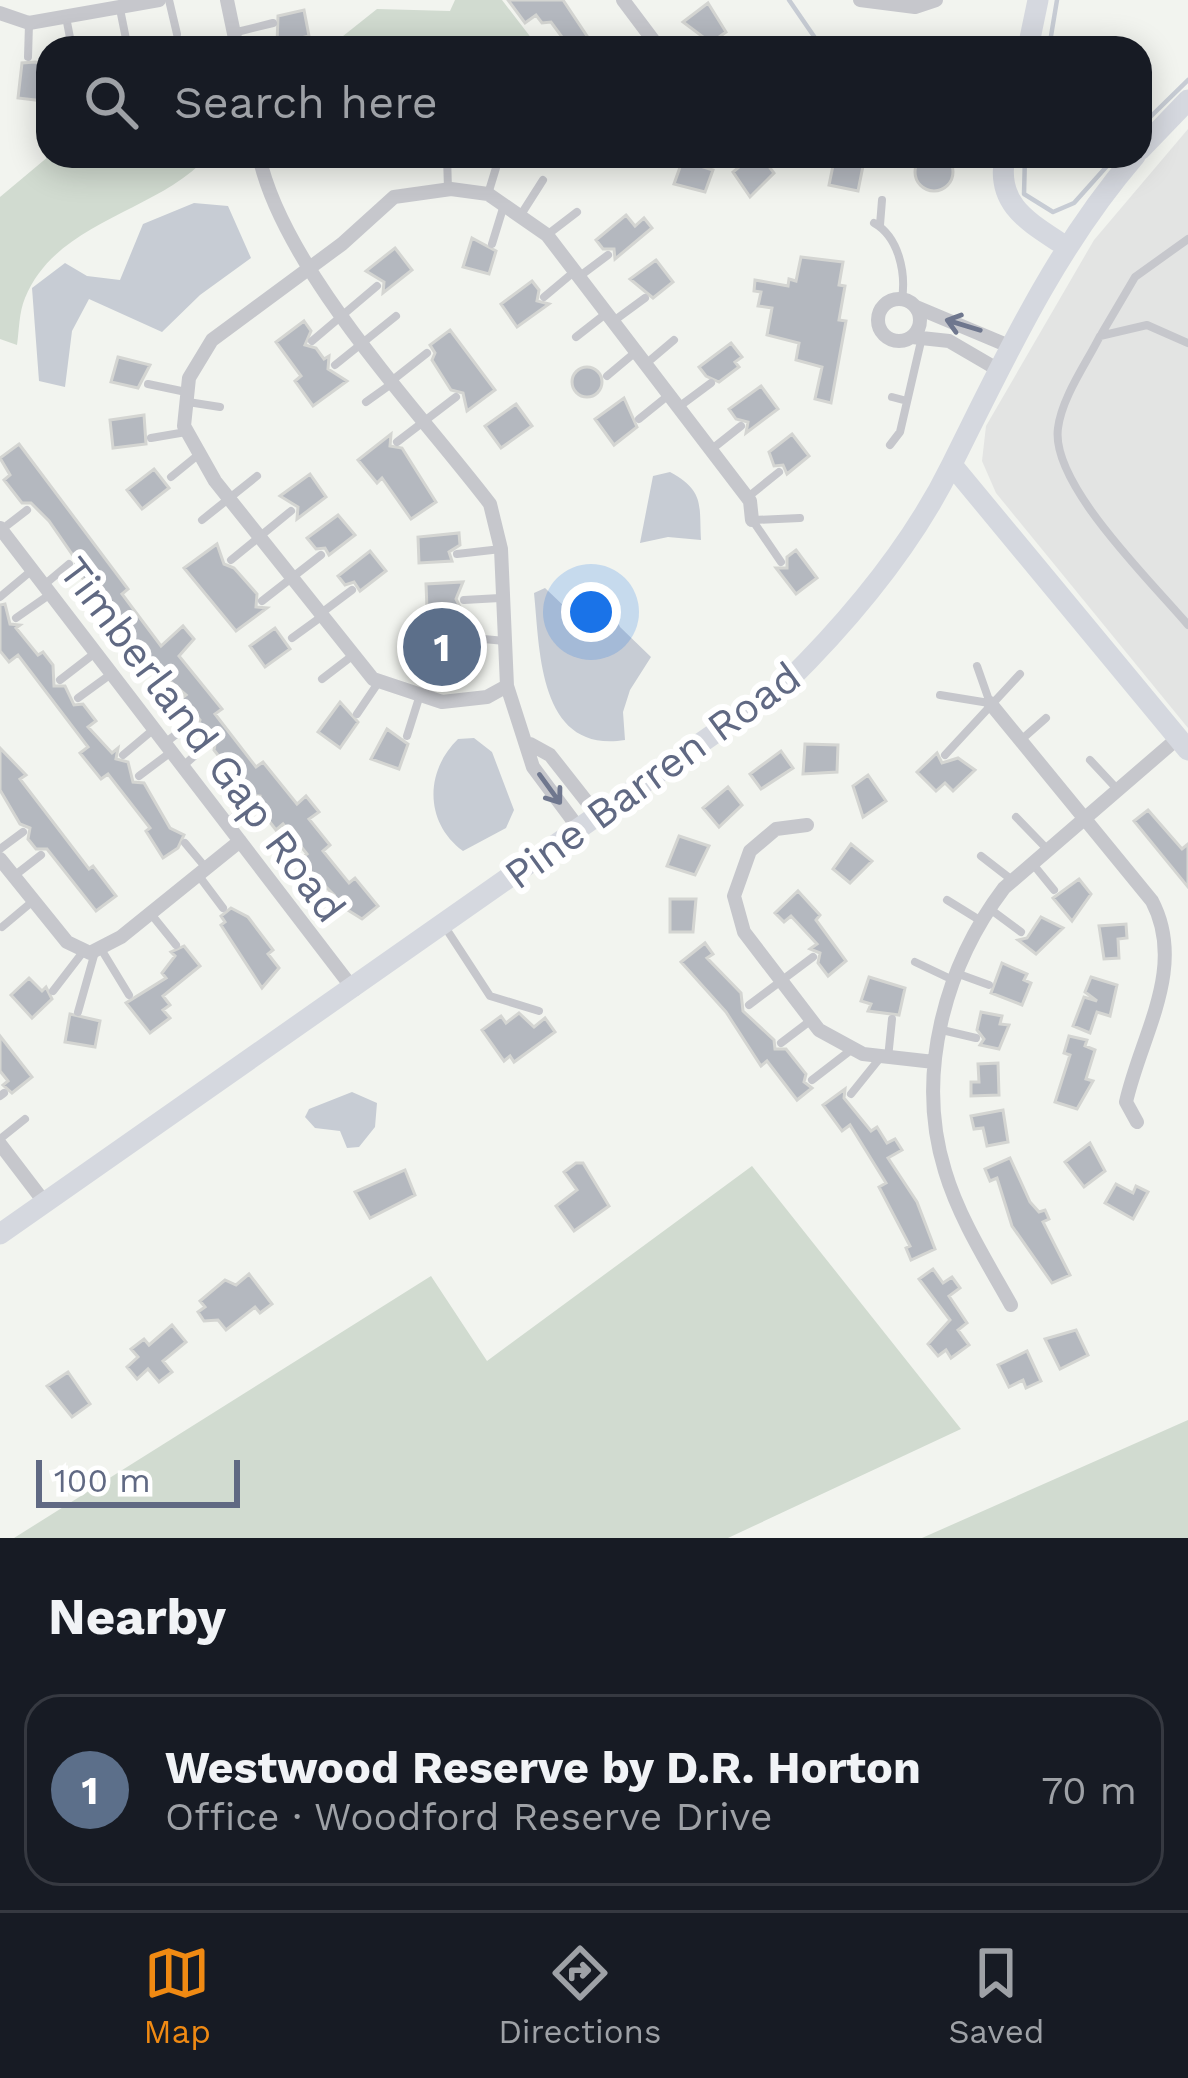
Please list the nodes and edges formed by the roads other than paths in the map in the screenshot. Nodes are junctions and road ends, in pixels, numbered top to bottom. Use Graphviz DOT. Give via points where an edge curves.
graph roads {
  1 [pos="159,0"];
  2 [pos="170,0"];
  3 [pos="227,0"];
  4 [pos="623,0"];
  5 [pos="860,0"];
  6 [pos="935,0"];
  7 [pos="1038,0"];
  8 [pos="93,6"];
  9 [pos="120,8"];
  10 [pos="0,13"];
  11 [pos="66,17"];
  12 [pos="29,22"];
  13 [pos="273,23"];
  14 [pos="177,34"];
  15 [pos="70,36"];
  16 [pos="125,36"];
  17 [pos="234,36"];
  18 [pos="246,36"];
  19 [pos="650,36"];
  20 [pos="1030,36"];
  21 [pos="28,57"];
  22 [pos="1188,100"];
  23 [pos="1152,138"];
  24 [pos="262,168"];
  25 [pos="447,168"];
  26 [pos="496,168"];
  27 [pos="1005,168"];
  28 [pos="1126,168"];
  29 [pos="543,180"];
  30 [pos="448,189"];
  31 [pos="488,194"];
  32 [pos="882,200"];
  33 [pos="505,203"];
  34 [pos="577,212"];
  35 [pos="522,213"];
  36 [pos="1042,231"];
  37 [pos="547,235"];
  38 [pos="1188,239"];
  39 [pos="492,244"];
  40 [pos="1065,246"];
  41 [pos="608,255"];
  42 [pos="309,269"];
  43 [pos="578,274"];
  44 [pos="1049,274"];
  45 [pos="377,286"];
  46 [pos="544,297"];
  47 [pos="645,298"];
  48 [pos="909,303"];
  49 [pos="343,313"];
  50 [pos="396,316"];
  51 [pos="611,316"];
  52 [pos="1100,336"];
  53 [pos="576,337"];
  54 [pos="917,337"];
  55 [pos="674,340"];
  56 [pos="312,341"];
  57 [pos="365,342"];
  58 [pos="1188,343"];
  59 [pos="1009,346"];
  60 [pos="427,353"];
  61 [pos="644,356"];
  62 [pos="335,365"];
  63 [pos="997,368"];
  64 [pos="607,376"];
  65 [pos="394,380"];
  66 [pos="711,383"];
  67 [pos="148,384"];
  68 [pos="187,397"];
  69 [pos="456,397"];
  70 [pos="892,397"];
  71 [pos="676,399"];
  72 [pos="907,401"];
  73 [pos="366,402"];
  74 [pos="220,407"];
  75 [pos="639,418"];
  76 [pos="427,421"];
  77 [pos="741,426"];
  78 [pos="187,432"];
  79 [pos="152,438"];
  80 [pos="397,442"];
  81 [pos="890,445"];
  82 [pos="712,449"];
  83 [pos="200,454"];
  84 [pos="952,465"];
  85 [pos="779,472"];
  86 [pos="171,476"];
  87 [pos="256,476"];
  88 [pos="748,497"];
  89 [pos="229,498"];
  90 [pos="27,510"];
  91 [pos="291,511"];
  92 [pos="800,518"];
  93 [pos="202,520"];
  94 [pos="752,520"];
  95 [pos="1,529"];
  96 [pos="259,537"];
  97 [pos="501,549"];
  98 [pos="457,554"];
  99 [pos="321,555"];
  100 [pos="231,560"];
  101 [pos="781,562"];
  102 [pos="69,564"];
  103 [pos="32,570"];
  104 [pos="290,577"];
  105 [pos="47,590"];
  106 [pos="352,590"];
  107 [pos="0,597"];
  108 [pos="500,598"];
  109 [pos="464,600"];
  110 [pos="262,601"];
  111 [pos="320,616"];
  112 [pos="16,618"];
  113 [pos="1188,625"];
  114 [pos="461,637"];
  115 [pos="292,638"];
  116 [pos="505,641"];
  117 [pos="95,652"];
  118 [pos="356,661"];
  119 [pos="977,666"];
  120 [pos="111,673"];
  121 [pos="1020,674"];
  122 [pos="322,679"];
  123 [pos="60,680"];
  124 [pos="379,682"];
  125 [pos="507,686"];
  126 [pos="940,695"];
  127 [pos="78,698"];
  128 [pos="419,698"];
  129 [pos="990,703"];
  130 [pos="357,714"];
  131 [pos="1046,718"];
  132 [pos="192,722"];
  133 [pos="154,729"];
  134 [pos="407,736"];
  135 [pos="1021,740"];
  136 [pos="209,743"];
  137 [pos="530,744"];
  138 [pos="1183,744"];
  139 [pos="168,748"];
  140 [pos="123,755"];
  141 [pos="945,755"];
  142 [pos="1090,760"];
  143 [pos="183,766"];
  144 [pos="139,776"];
  145 [pos="1118,790"];
  146 [pos="254,802"];
  147 [pos="1016,818"];
  148 [pos="1084,820"];
  149 [pos="226,823"];
  150 [pos="589,823"];
  151 [pos="807,825"];
  152 [pos="22,832"];
  153 [pos="240,841"];
  154 [pos="185,843"];
  155 [pos="1046,848"];
  156 [pos="0,849"];
  157 [pos="41,855"];
  158 [pos="981,856"];
  159 [pos="1031,862"];
  160 [pos="6,870"];
  161 [pos="202,871"];
  162 [pos="1012,880"];
  163 [pos="1054,890"];
  164 [pos="947,900"];
  165 [pos="34,901"];
  166 [pos="223,908"];
  167 [pos="150,913"];
  168 [pos="985,915"];
  169 [pos="444,926"];
  170 [pos="2,927"];
  171 [pos="1021,932"];
  172 [pos="176,945"];
  173 [pos="94,949"];
  174 [pos="813,957"];
  175 [pos="915,962"];
  176 [pos="954,976"];
  177 [pos="782,982"];
  178 [pos="988,985"];
  179 [pos="354,990"];
  180 [pos="53,992"];
  181 [pos="130,995"];
  182 [pos="749,1005"];
  183 [pos="538,1011"];
  184 [pos="78,1012"];
  185 [pos="892,1019"];
  186 [pos="811,1020"];
  187 [pos="940,1030"];
  188 [pos="976,1038"];
  189 [pos="781,1043"];
  190 [pos="852,1049"];
  191 [pos="884,1059"];
  192 [pos="934,1062"];
  193 [pos="812,1080"];
  194 [pos="851,1094"];
  195 [pos="25,1118"];
  196 [pos="1137,1122"];
  197 [pos="0,1142"];
  198 [pos="45,1203"];
  199 [pos="0,1234"];
  200 [pos="1010,1305"];
  1 -- 9 [label="street"];
  2 -- 14 [label="lane"];
  3 -- 17 [label="street"];
  4 -- 19 [label="street"];
  5 -- 6 [label="street" via="915,7"];
  7 -- 20 [label="main road"];
  8 -- 9 [label="street"];
  8 -- 11 [label="street"];
  9 -- 16 [label="lane"];
  10 -- 12 [label="street"];
  11 -- 12 [label="street"];
  11 -- 15 [label="lane"];
  12 -- 21 [label="lane"];
  13 -- 18 [label="lane"];
  22 -- 23 [label="main road, Pine Barren Road"];
  24 -- 42 [label="street"];
  25 -- 30 [label="lane"];
  26 -- 31 [label="lane"];
  27 -- 36 [label="main road" via="1005,197"];
  28 -- 40 [label="main road, Pine Barren Road"];
  29 -- 35 [label="lane"];
  30 -- 31 [label="street"];
  30 -- 42 [label="street" via="394,197"];
  31 -- 33 [label="street"];
  32 -- 48 [label="lane" via="877,224 904,271"];
  33 -- 35 [label="street"];
  33 -- 39 [label="lane"];
  34 -- 37 [label="lane"];
  35 -- 37 [label="street"];
  36 -- 40 [label="main road"];
  36 -- 44 [label="main road"];
  37 -- 43 [label="street"];
  38 -- 52 [label="lane" via="1135,278"];
  40 -- 44 [label="main road, Pine Barren Road"];
  41 -- 43 [label="lane"];
  42 -- 49 [label="street"];
  42 -- 68 [label="street" via="212,340"];
  43 -- 46 [label="lane"];
  43 -- 51 [label="street"];
  44 -- 59 [label="main road, Pine Barren Road"];
  45 -- 49 [label="lane"];
  47 -- 51 [label="lane"];
  48 -- 54 [label="street" via="920,323"];
  48 -- 54 [label="street" via="881,308 878,324 896,341"];
  59 -- 48 [label="street, one-way"];
  49 -- 56 [label="lane"];
  49 -- 57 [label="street"];
  50 -- 57 [label="lane"];
  51 -- 53 [label="lane"];
  51 -- 61 [label="street"];
  52 -- 58 [label="lane" via="1147,325"];
  52 -- 113 [label="lane" via="1063,409 1058,451 1081,495"];
  54 -- 63 [label="street" via="970,350"];
  54 -- 72 [label="lane"];
  55 -- 61 [label="lane"];
  57 -- 62 [label="lane"];
  57 -- 65 [label="street"];
  59 -- 63 [label="main road, Pine Barren Road"];
  60 -- 65 [label="lane"];
  61 -- 64 [label="lane"];
  61 -- 71 [label="street"];
  63 -- 84 [label="main road, Pine Barren Road"];
  65 -- 73 [label="lane"];
  65 -- 76 [label="street"];
  66 -- 71 [label="lane"];
  67 -- 68 [label="lane"];
  68 -- 74 [label="lane"];
  68 -- 78 [label="street"];
  69 -- 76 [label="lane"];
  70 -- 72 [label="lane"];
  71 -- 75 [label="lane"];
  71 -- 82 [label="street"];
  72 -- 81 [label="lane"];
  76 -- 80 [label="lane"];
  76 -- 97 [label="street" via="490,504"];
  77 -- 82 [label="lane"];
  78 -- 79 [label="lane"];
  78 -- 83 [label="street"];
  82 -- 88 [label="street"];
  83 -- 86 [label="lane"];
  83 -- 89 [label="street"];
  84 -- 138 [label="main road"];
  84 -- 150 [label="main road, Pine Barren Road" via="833,637 785,684"];
  85 -- 88 [label="lane"];
  87 -- 89 [label="lane"];
  88 -- 94 [label="street"];
  89 -- 93 [label="lane"];
  89 -- 96 [label="street"];
  90 -- 95 [label="lane"];
  91 -- 96 [label="lane"];
  92 -- 94 [label="lane"];
  94 -- 101 [label="lane"];
  95 -- 103 [label="street, Timberland Gap Road"];
  96 -- 100 [label="lane"];
  96 -- 104 [label="street"];
  97 -- 98 [label="lane"];
  97 -- 108 [label="street"];
  99 -- 104 [label="lane"];
  102 -- 105 [label="lane"];
  103 -- 105 [label="street, Timberland Gap Road"];
  103 -- 107 [label="lane"];
  104 -- 110 [label="lane"];
  104 -- 111 [label="street"];
  105 -- 112 [label="lane"];
  105 -- 117 [label="street, Timberland Gap Road"];
  106 -- 111 [label="lane"];
  108 -- 109 [label="lane"];
  108 -- 116 [label="street"];
  111 -- 115 [label="lane"];
  111 -- 118 [label="street"];
  114 -- 116 [label="lane"];
  116 -- 125 [label="street"];
  117 -- 120 [label="street, Timberland Gap Road"];
  117 -- 123 [label="lane"];
  118 -- 122 [label="lane"];
  118 -- 124 [label="street"];
  119 -- 129 [label="lane"];
  120 -- 127 [label="lane"];
  120 -- 133 [label="street, Timberland Gap Road"];
  121 -- 129 [label="lane"];
  124 -- 128 [label="street"];
  124 -- 130 [label="lane"];
  125 -- 128 [label="street" via="487,697"];
  125 -- 137 [label="street"];
  126 -- 129 [label="lane"];
  128 -- 134 [label="lane"];
  129 -- 135 [label="street"];
  129 -- 141 [label="lane"];
  131 -- 135 [label="lane"];
  132 -- 139 [label="lane"];
  133 -- 139 [label="street, Timberland Gap Road"];
  133 -- 140 [label="lane"];
  135 -- 148 [label="street"];
  136 -- 143 [label="lane"];
  137 -- 150 [label="street" via="550,755"];
  137 -- 150 [label="street, one-way" via="533,767"];
  138 -- 145 [label="street"];
  139 -- 143 [label="street, Timberland Gap Road"];
  139 -- 144 [label="lane"];
  142 -- 145 [label="lane"];
  143 -- 149 [label="street, Timberland Gap Road"];
  145 -- 148 [label="street"];
  146 -- 149 [label="lane"];
  147 -- 155 [label="lane"];
  148 -- 155 [label="street"];
  148 -- 196 [label="street" via="1166,927 1168,964 1126,1102"];
  149 -- 153 [label="street, Timberland Gap Road"];
  150 -- 169 [label="main road, Pine Barren Road"];
  151 -- 177 [label="street" via="761,839 736,880 743,932"];
  152 -- 156 [label="lane"];
  153 -- 161 [label="street"];
  153 -- 179 [label="street, Timberland Gap Road"];
  154 -- 161 [label="lane"];
  155 -- 159 [label="street"];
  157 -- 160 [label="lane"];
  158 -- 162 [label="lane"];
  159 -- 162 [label="street"];
  159 -- 163 [label="lane"];
  160 -- 165 [label="street"];
  161 -- 166 [label="lane"];
  161 -- 167 [label="street"];
  162 -- 168 [label="street"];
  164 -- 168 [label="lane"];
  165 -- 170 [label="lane"];
  165 -- 173 [label="street" via="67,942"];
  167 -- 172 [label="lane"];
  167 -- 173 [label="street"];
  168 -- 171 [label="lane"];
  168 -- 176 [label="street"];
  169 -- 179 [label="main road, Pine Barren Road"];
  169 -- 183 [label="lane" via="490,996"];
  173 -- 180 [label="lane"];
  173 -- 181 [label="lane"];
  173 -- 184 [label="lane"];
  174 -- 177 [label="lane"];
  175 -- 176 [label="lane"];
  176 -- 178 [label="lane"];
  176 -- 187 [label="street"];
  177 -- 182 [label="lane"];
  177 -- 186 [label="street"];
  179 -- 198 [label="main road, Pine Barren Road"];
  185 -- 191 [label="lane"];
  186 -- 189 [label="lane"];
  186 -- 190 [label="street"];
  187 -- 188 [label="lane"];
  187 -- 192 [label="street"];
  190 -- 191 [label="street"];
  190 -- 193 [label="lane"];
  191 -- 192 [label="street"];
  191 -- 194 [label="lane"];
  192 -- 200 [label="street" via="944,1170"];
  195 -- 197 [label="lane"];
  197 -- 198 [label="street"];
  198 -- 199 [label="main road, Pine Barren Road"];
}
